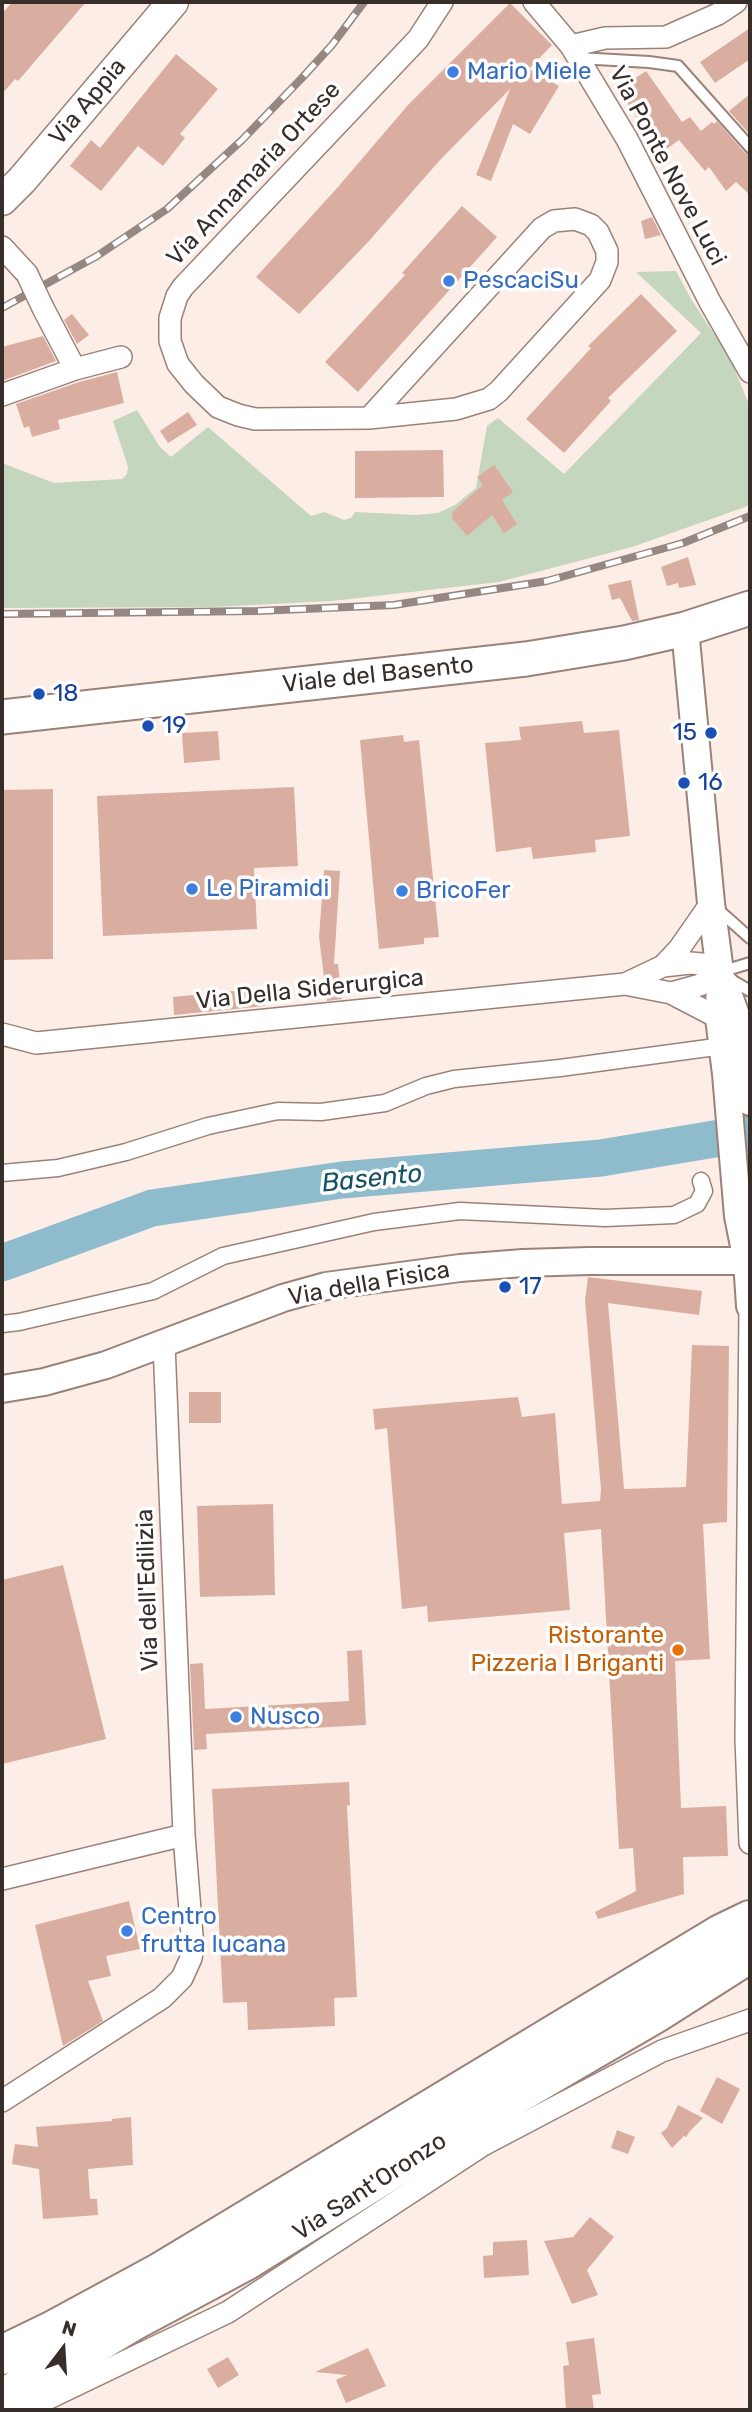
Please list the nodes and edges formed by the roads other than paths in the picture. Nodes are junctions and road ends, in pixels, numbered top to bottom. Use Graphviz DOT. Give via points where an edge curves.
graph roads {
  1 [pos="173,2"];
  2 [pos="442,2"];
  3 [pos="534,2"];
  4 [pos="736,2"];
  5 [pos="575,52"];
  6 [pos="750,147"];
  7 [pos="2,200"];
  8 [pos="2,247"];
  9 [pos="121,357"];
  10 [pos="75,369"];
  11 [pos="750,372"];
  12 [pos="2,395"];
  13 [pos="369,418"];
  14 [pos="750,608"];
  15 [pos="685,629"];
  16 [pos="2,717"];
  17 [pos="711,903"];
  18 [pos="750,938"];
  19 [pos="750,963"];
  20 [pos="663,966"];
  21 [pos="720,972"];
  22 [pos="625,984"];
  23 [pos="750,991"];
  24 [pos="671,993"];
  25 [pos="719,1018"];
  26 [pos="2,1034"];
  27 [pos="739,1037"];
  28 [pos="737,1073"];
  29 [pos="750,1102"];
  30 [pos="2,1173"];
  31 [pos="701,1181"];
  32 [pos="749,1256"];
  33 [pos="750,1305"];
  34 [pos="2,1324"];
  35 [pos="164,1344"];
  36 [pos="2,1389"];
  37 [pos="750,1392"];
  38 [pos="184,1835"];
  39 [pos="750,1843"];
  40 [pos="2,1879"];
  41 [pos="740,1942"];
  42 [pos="750,2020"];
  43 [pos="2,2101"];
  44 [pos="2,2355"];
  45 [pos="2,2399"];
  46 [pos="24,2410"];
  1 -- 7 [label="main road, Via Appia"];
  2 -- 13 [label="street, Via Annamaria Ortese" via="418,39 183,287 170,318 170,341 178,364 218,407 255,419"];
  3 -- 5 [label="street, Via Ponte Nove Luci"];
  4 -- 5 [label="street, Via Ponte Nove Luci" via="666,37 605,38"];
  5 -- 6 [label="lane, Via Ponte Nove Luci" via="678,66"];
  5 -- 11 [label="street, Via Ponte Nove Luci" via="627,139"];
  8 -- 10 [label="street, bridge" via="27,274"];
  9 -- 10 [label="street"];
  10 -- 12 [label="street"];
  13 -- 13 [label="street, Via Annamaria Ortese" via="456,409 489,399 499,391 600,280 607,251 598,232 575,219 554,221 542,228"];
  14 -- 15 [label="main road, Viale del Basento"];
  15 -- 16 [label="main road, Viale del Basento" via="526,659"];
  15 -- 17 [label="street"];
  17 -- 18 [label="lane"];
  17 -- 20 [label="street, Via Della Siderurgica"];
  17 -- 21 [label="street"];
  19 -- 21 [label="lane, Via Della Siderurgica"];
  20 -- 21 [label="street, Via Della Siderurgica" via="702,964"];
  20 -- 22 [label="street, Via Della Siderurgica"];
  21 -- 23 [label="lane, Via Della Siderurgica"];
  21 -- 24 [label="street, Via Della Siderurgica" via="700,985"];
  21 -- 25 [label="street"];
  21 -- 27 [label="street" via="735,1009"];
  22 -- 24 [label="street, Via Della Siderurgica"];
  22 -- 26 [label="street, Via Della Siderurgica" via="36,1043"];
  24 -- 25 [label="street, Via Della Siderurgica"];
  25 -- 27 [label="street"];
  27 -- 28 [label="street"];
  27 -- 30 [label="street" via="560,1068 454,1079 385,1103 321,1112 278,1111 58,1168"];
  28 -- 29 [label="street"];
  28 -- 32 [label="street" via="738,1216"];
  31 -- 34 [label="street" via="704,1191 697,1204 674,1215 605,1218 460,1211 374,1222 223,1256 153,1291"];
  32 -- 33 [label="street"];
  32 -- 35 [label="street, Via della Fisica" via="667,1263 523,1263 326,1286"];
  33 -- 37 [label="street"];
  35 -- 36 [label="street, Via della Fisica" via="75,1374"];
  35 -- 38 [label="street, Via dell'Edilizia"];
  37 -- 39 [label="street" via="746,1739"];
  38 -- 40 [label="street"];
  38 -- 43 [label="street, Via dell'Edilizia" via="193,1948 182,1978 162,1998"];
  41 -- 44 [label="highway" via="159,2273"];
  41 -- 45 [label="highway" via="659,2011 247,2260"];
  42 -- 46 [label="street, Via Sant'Oronzo" via="662,2051 483,2145 228,2312"];
}
